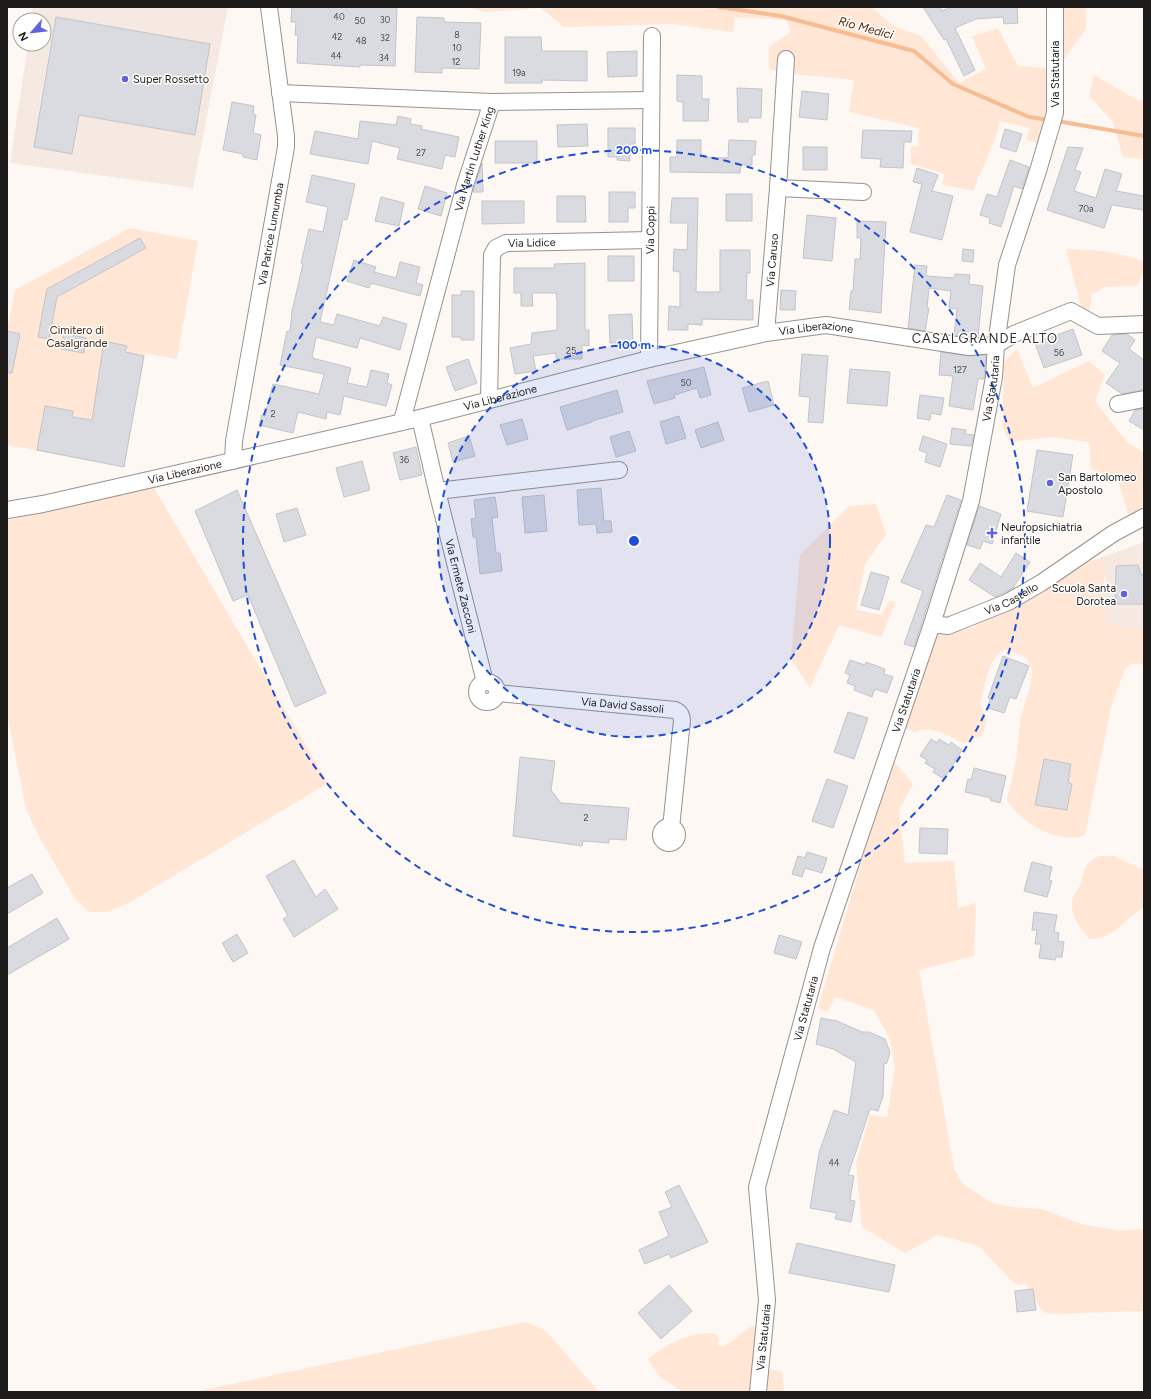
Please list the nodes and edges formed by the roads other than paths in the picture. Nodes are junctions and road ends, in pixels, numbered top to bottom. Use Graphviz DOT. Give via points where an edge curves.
graph roads {
  1 [pos="269,7"];
  2 [pos="1055,7"];
  3 [pos="652,36"];
  4 [pos="786,59"];
  5 [pos="280,93"];
  6 [pos="651,100"];
  7 [pos="492,102"];
  8 [pos="778,188"];
  9 [pos="863,192"];
  10 [pos="650,240"];
  11 [pos="1144,324"];
  12 [pos="766,333"];
  13 [pos="996,345"];
  14 [pos="649,360"];
  15 [pos="1144,399"];
  16 [pos="489,400"];
  17 [pos="1118,404"];
  18 [pos="420,418"];
  19 [pos="402,421"];
  20 [pos="233,461"];
  21 [pos="619,470"];
  22 [pos="437,491"];
  23 [pos="7,510"];
  24 [pos="1144,517"];
  25 [pos="932,624"];
  26 [pos="497,693"];
  27 [pos="671,828"];
  28 [pos="758,1392"];
  1 -- 5 [label="street, Via Patrice Lumumba"];
  2 -- 13 [label="street, Via Statutaria" via="1054,112 1051,130 1007,265"];
  3 -- 6 [label="street, Via Coppi"];
  4 -- 8 [label="street, Via Caruso"];
  5 -- 7 [label="street, Via Martin Luther King"];
  5 -- 20 [label="street, Via Patrice Lumumba" via="286,147 234,441"];
  6 -- 7 [label="street"];
  6 -- 10 [label="street, Via Coppi"];
  7 -- 19 [label="street, Via Martin Luther King" via="466,185"];
  8 -- 9 [label="street"];
  8 -- 12 [label="street, Via Caruso"];
  10 -- 14 [label="street, Via Coppi"];
  10 -- 16 [label="street, Via Lidice" via="506,242 496,248 492,255"];
  11 -- 13 [label="street" via="1098,326 1071,311 1014,334"];
  12 -- 13 [label="street, Via Liberazione" via="826,325 969,347"];
  12 -- 14 [label="street, Via Liberazione"];
  13 -- 25 [label="street, Via Statutaria" via="994,377 971,501"];
  14 -- 16 [label="street, Via Liberazione"];
  15 -- 17 [label="street"];
  16 -- 18 [label="street, Via Liberazione"];
  18 -- 19 [label="street, Via Liberazione"];
  18 -- 22 [label="street, Via Ermete Zacconi"];
  19 -- 20 [label="street, Via Liberazione"];
  20 -- 23 [label="street, Via Liberazione"];
  21 -- 22 [label="street"];
  22 -- 26 [label="street, Via Ermete Zacconi" via="484,682 494,685"];
  24 -- 25 [label="street, Via Castello" via="1114,533 1041,583 1008,602 948,626"];
  25 -- 28 [label="street, Via Statutaria" via="822,948 757,1187 767,1300"];
  26 -- 27 [label="street, Via David Sassoli" via="679,712 682,716"];
}
